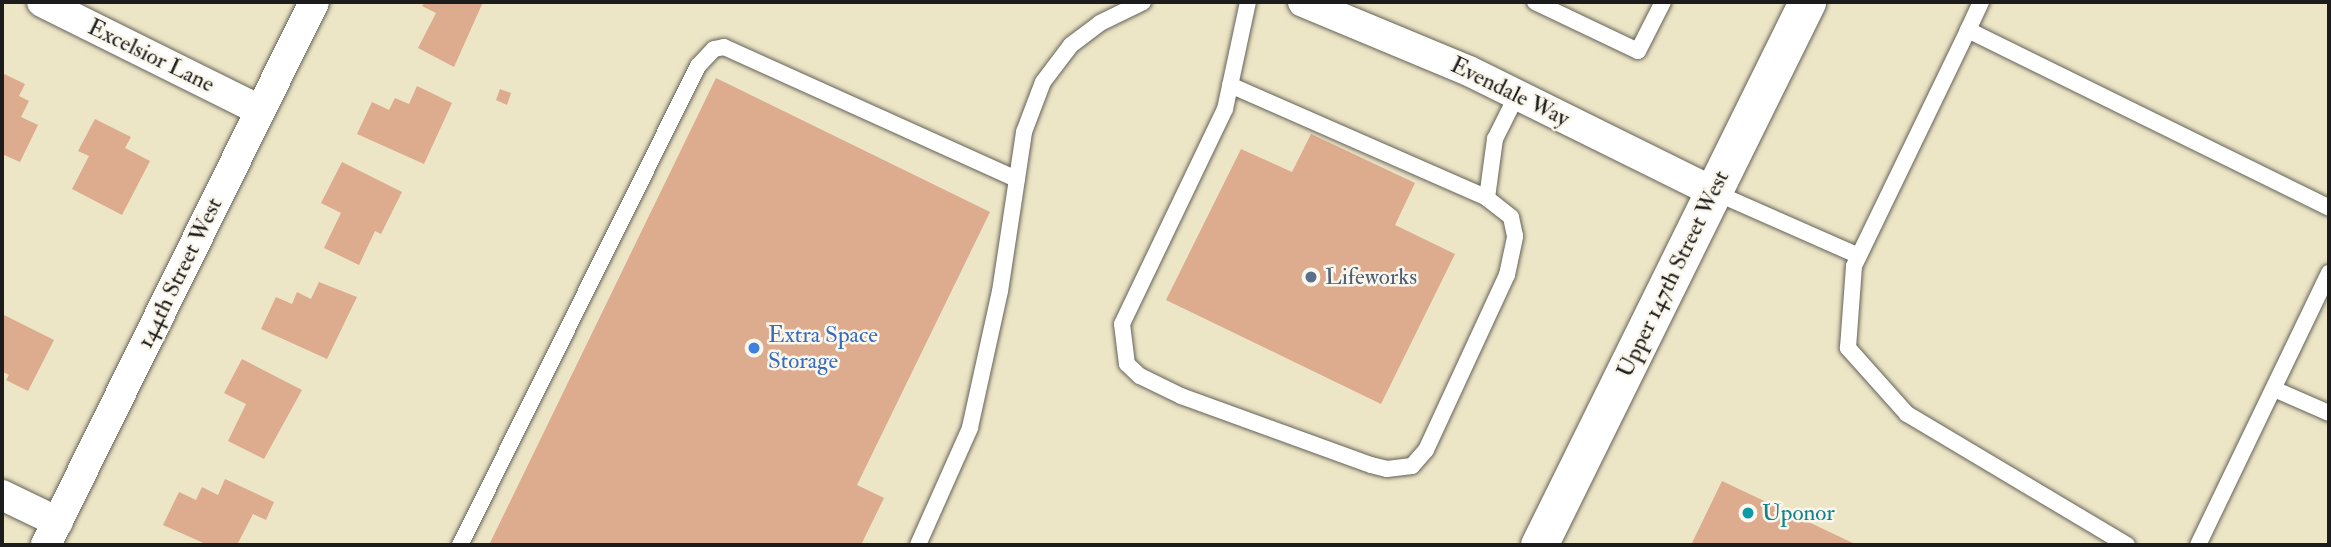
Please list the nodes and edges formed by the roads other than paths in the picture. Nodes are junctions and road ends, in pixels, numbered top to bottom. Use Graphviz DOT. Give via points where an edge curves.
graph roads {
  1 [pos="42,2"];
  2 [pos="314,2"];
  3 [pos="1143,2"];
  4 [pos="1248,2"];
  5 [pos="1303,2"];
  6 [pos="1535,2"];
  7 [pos="1663,2"];
  8 [pos="1807,2"];
  9 [pos="1981,2"];
  10 [pos="1968,30"];
  11 [pos="1230,85"];
  12 [pos="1517,95"];
  13 [pos="260,110"];
  14 [pos="1017,179"];
  15 [pos="1714,192"];
  16 [pos="1487,198"];
  17 [pos="2329,208"];
  18 [pos="1859,256"];
  19 [pos="2329,274"];
  20 [pos="2274,389"];
  21 [pos="2329,412"];
  22 [pos="2,495"];
  23 [pos="52,534"];
  24 [pos="460,545"];
  25 [pos="918,545"];
  26 [pos="1539,545"];
  27 [pos="2127,545"];
  28 [pos="2199,545"];
  1 -- 13 [label="street, Excelsior Lane"];
  2 -- 13 [label="street, 144th Street West"];
  3 -- 14 [label="lane" via="1100,23 1072,45 1043,82 1024,132"];
  4 -- 11 [label="lane"];
  5 -- 12 [label="street, Evendale Way"];
  6 -- 7 [label="lane" via="1638,51"];
  8 -- 15 [label="street, Upper 147th Street West"];
  9 -- 10 [label="lane"];
  10 -- 17 [label="lane"];
  10 -- 18 [label="lane"];
  11 -- 16 [label="lane"];
  11 -- 16 [label="lane" via="1225,109 1122,324 1127,364 1140,376 1181,396 1371,465 1387,469 1412,466 1426,450 1507,275 1515,236 1511,217"];
  12 -- 15 [label="street, Evendale Way"];
  12 -- 16 [label="lane" via="1495,139"];
  13 -- 23 [label="street, 144th Street West"];
  14 -- 24 [label="lane" via="732,48 715,49 698,66"];
  14 -- 25 [label="lane" via="1000,291 970,428"];
  15 -- 18 [label="lane"];
  15 -- 26 [label="street, Upper 147th Street West"];
  18 -- 27 [label="lane" via="1854,266 1848,348 1908,414"];
  19 -- 20 [label="lane"];
  20 -- 21 [label="lane"];
  20 -- 28 [label="lane"];
  22 -- 23 [label="street"];
}
